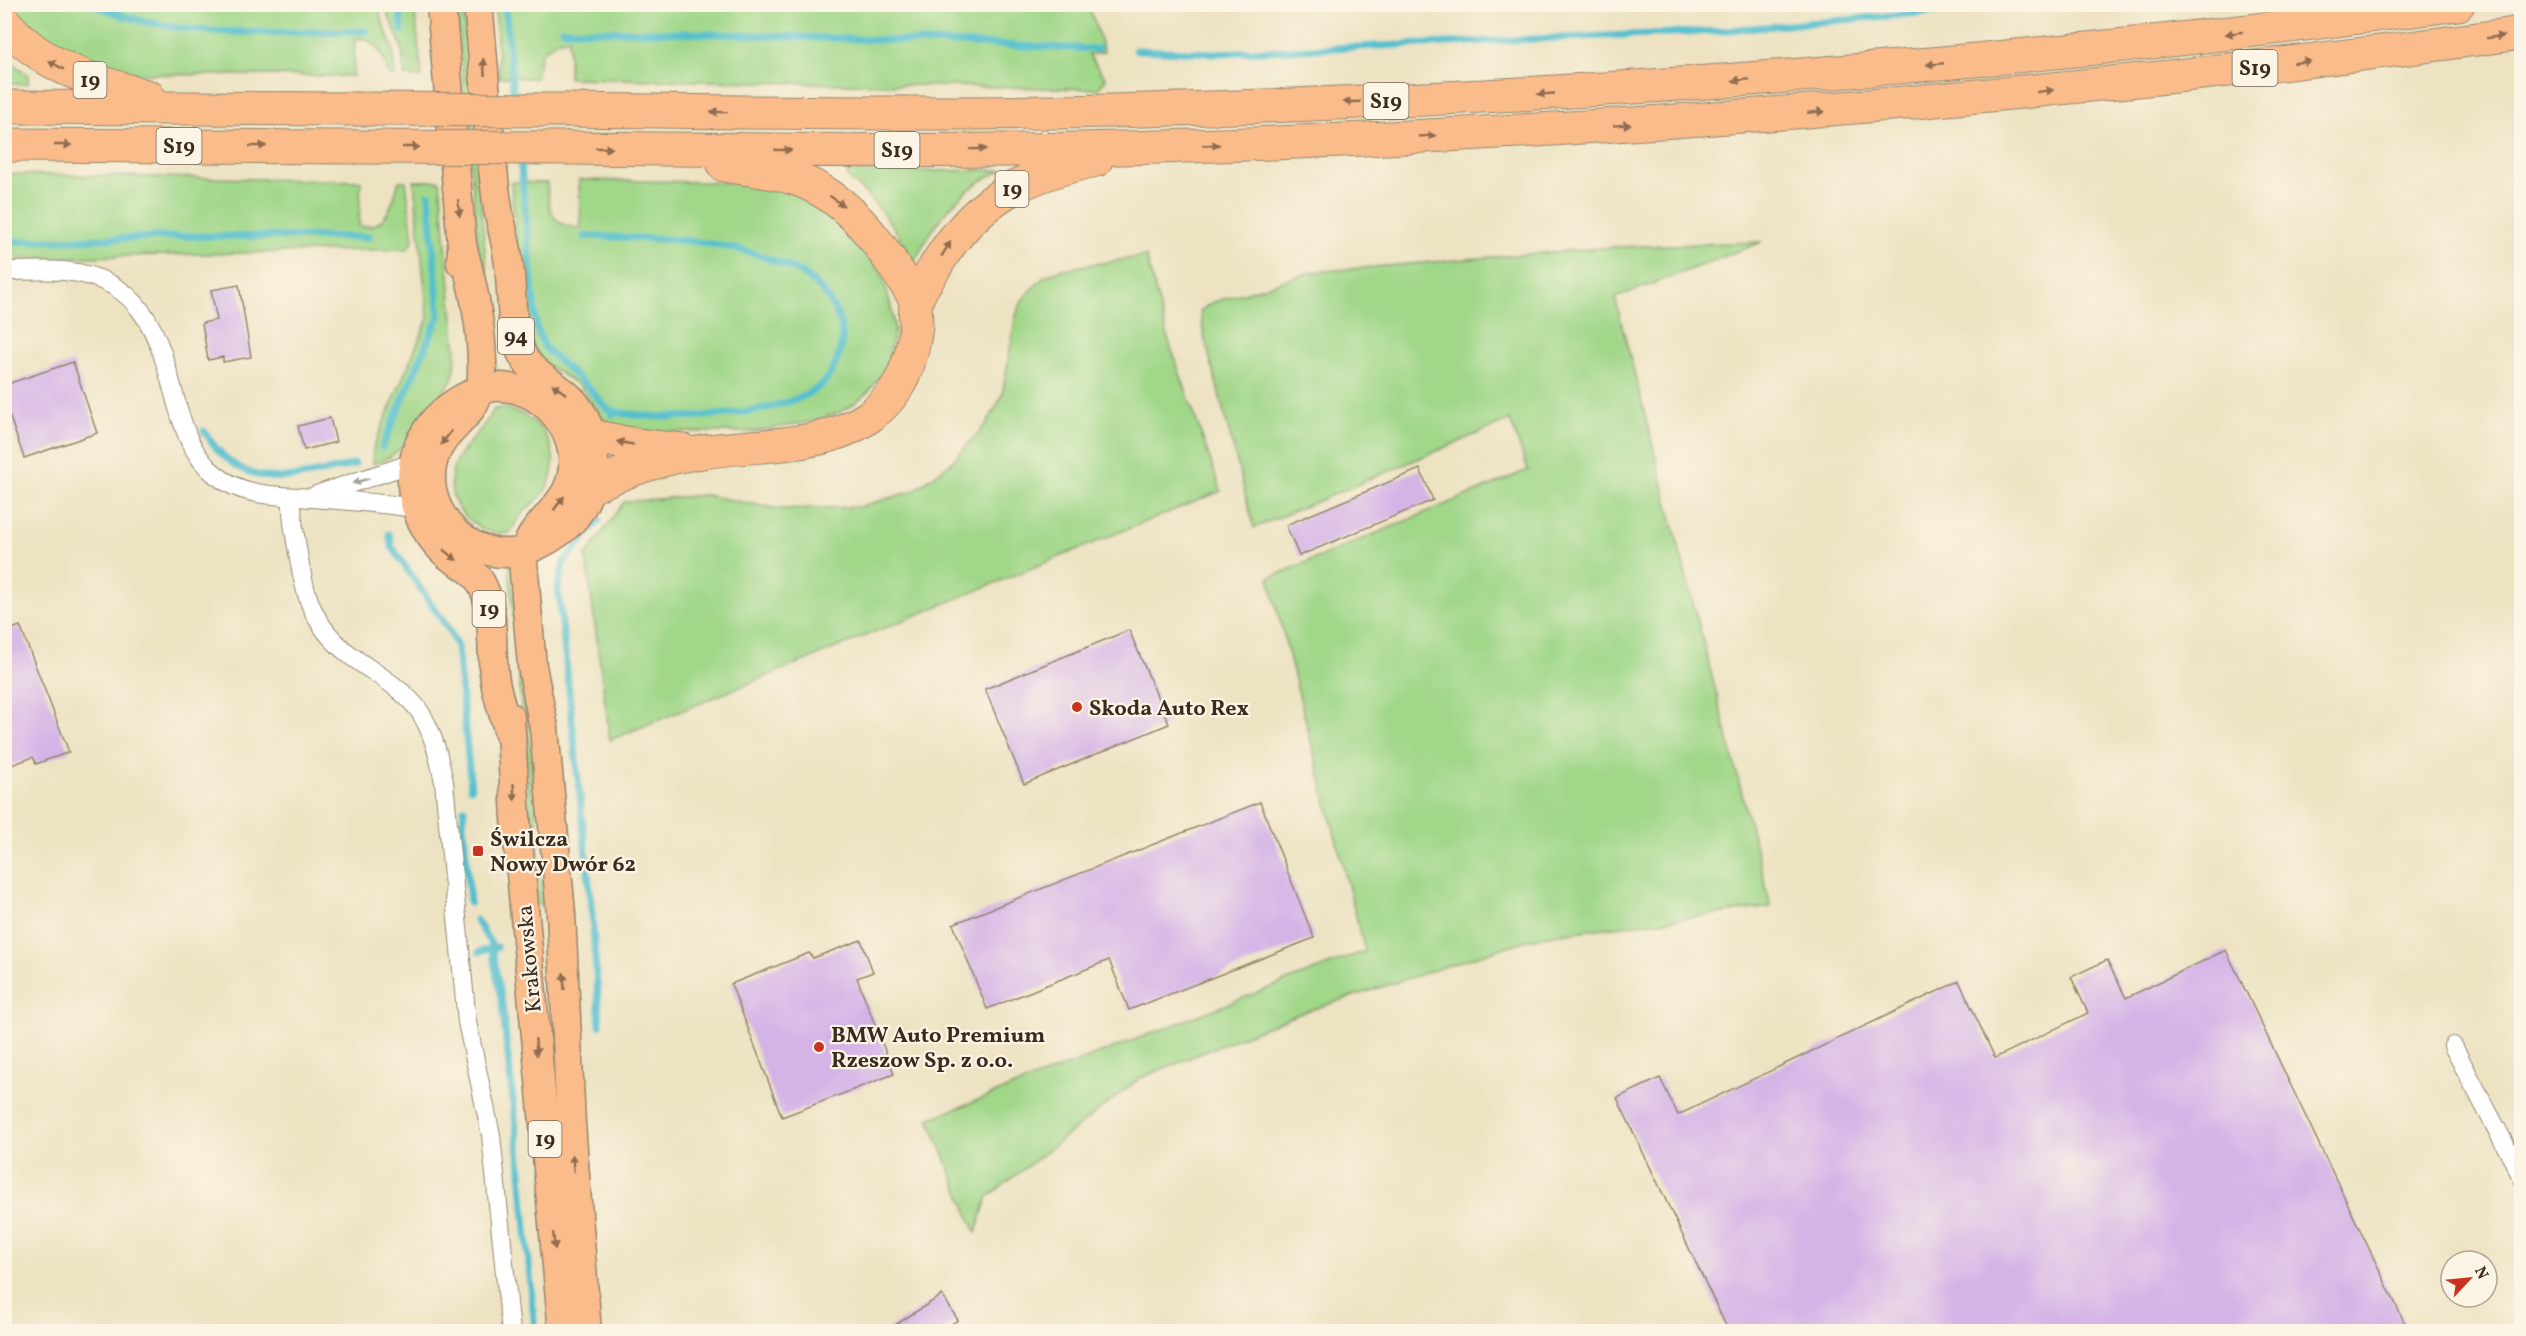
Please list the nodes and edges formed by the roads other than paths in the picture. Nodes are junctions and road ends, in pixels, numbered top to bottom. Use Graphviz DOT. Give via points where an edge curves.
graph roads {
  1 [pos="441,4"];
  2 [pos="478,4"];
  3 [pos="2458,4"];
  4 [pos="4,21"];
  5 [pos="2522,33"];
  6 [pos="4,107"];
  7 [pos="191,108"];
  8 [pos="4,145"];
  9 [pos="1153,147"];
  10 [pos="640,148"];
  11 [pos="498,209"];
  12 [pos="4,271"];
  13 [pos="916,299"];
  14 [pos="518,390"];
  15 [pos="467,396"];
  16 [pos="578,433"];
  17 [pos="701,452"];
  18 [pos="413,463"];
  19 [pos="591,487"];
  20 [pos="300,497"];
  21 [pos="429,511"];
  22 [pos="536,544"];
  23 [pos="492,552"];
  24 [pos="509,734"];
  25 [pos="2453,1046"];
  26 [pos="2522,1177"];
  27 [pos="511,1332"];
  28 [pos="563,1332"];
  29 [pos="587,1332"];
  1 -- 15 [label="main road, 19, one-way" via="462,244 474,288 482,375"];
  11 -- 2 [label="main road, 94, one-way"];
  3 -- 7 [label="highway, S19, one-way, bridge" via="1994,59 1576,92 1108,111 778,113"];
  7 -- 4 [label="highway, 19, one-way" via="60,68 27,45"];
  9 -- 5 [label="highway, S19, one-way" via="1370,139 1782,115 2171,77"];
  6 -- 7 [label="highway, S19"];
  8 -- 10 [label="highway, S19, one-way, bridge"];
  10 -- 9 [label="highway, S19, one-way"];
  13 -- 9 [label="highway, 19, one-way" via="956,234 994,199 1063,167"];
  10 -- 13 [label="highway, one-way" via="793,178 820,190 862,222"];
  11 -- 14 [label="main road, 94" via="494,260 502,351"];
  16 -- 11 [label="main road, 94, one-way" via="573,401 538,375 521,352"];
  12 -- 20 [label="street" via="64,271 102,281 127,296 142,312 160,343 189,442 201,460 233,486 252,493"];
  13 -- 17 [label="highway, 19" via="914,343 906,371 894,393 869,417 816,439"];
  14 -- 15 [label="main road" via="503,387"];
  14 -- 16 [label="main road, 94" via="547,406"];
  15 -- 18 [label="main road, 19" via="441,413 425,431"];
  15 -- 21 [label="main road, 19, one-way" via="467,416 434,457"];
  17 -- 16 [label="highway, one-way" via="635,445"];
  16 -- 19 [label="main road, 94" via="594,462"];
  22 -- 16 [label="main road, 94, one-way" via="535,530 561,503 568,489"];
  17 -- 19 [label="highway, 19" via="614,476"];
  18 -- 20 [label="street, one-way"];
  18 -- 21 [label="main road, 19" via="412,490"];
  19 -- 22 [label="main road" via="576,517 562,531"];
  20 -- 21 [label="street"];
  20 -- 27 [label="street" via="291,514 311,609 330,637 348,654 398,690 418,710 440,759 467,1022 491,1134"];
  21 -- 23 [label="main road, 19" via="460,538"];
  21 -- 24 [label="main road, 19, one-way" via="426,529 436,543 478,577 484,588 495,681"];
  22 -- 23 [label="main road" via="510,553"];
  29 -- 22 [label="main road, Krakowska / 19, one-way" via="561,914 544,728 524,591"];
  23 -- 24 [label="main road, Krakowska / 19" via="504,605 511,680"];
  24 -- 28 [label="main road, Krakowska / 19, one-way"];
  25 -- 26 [label="street"];
}
